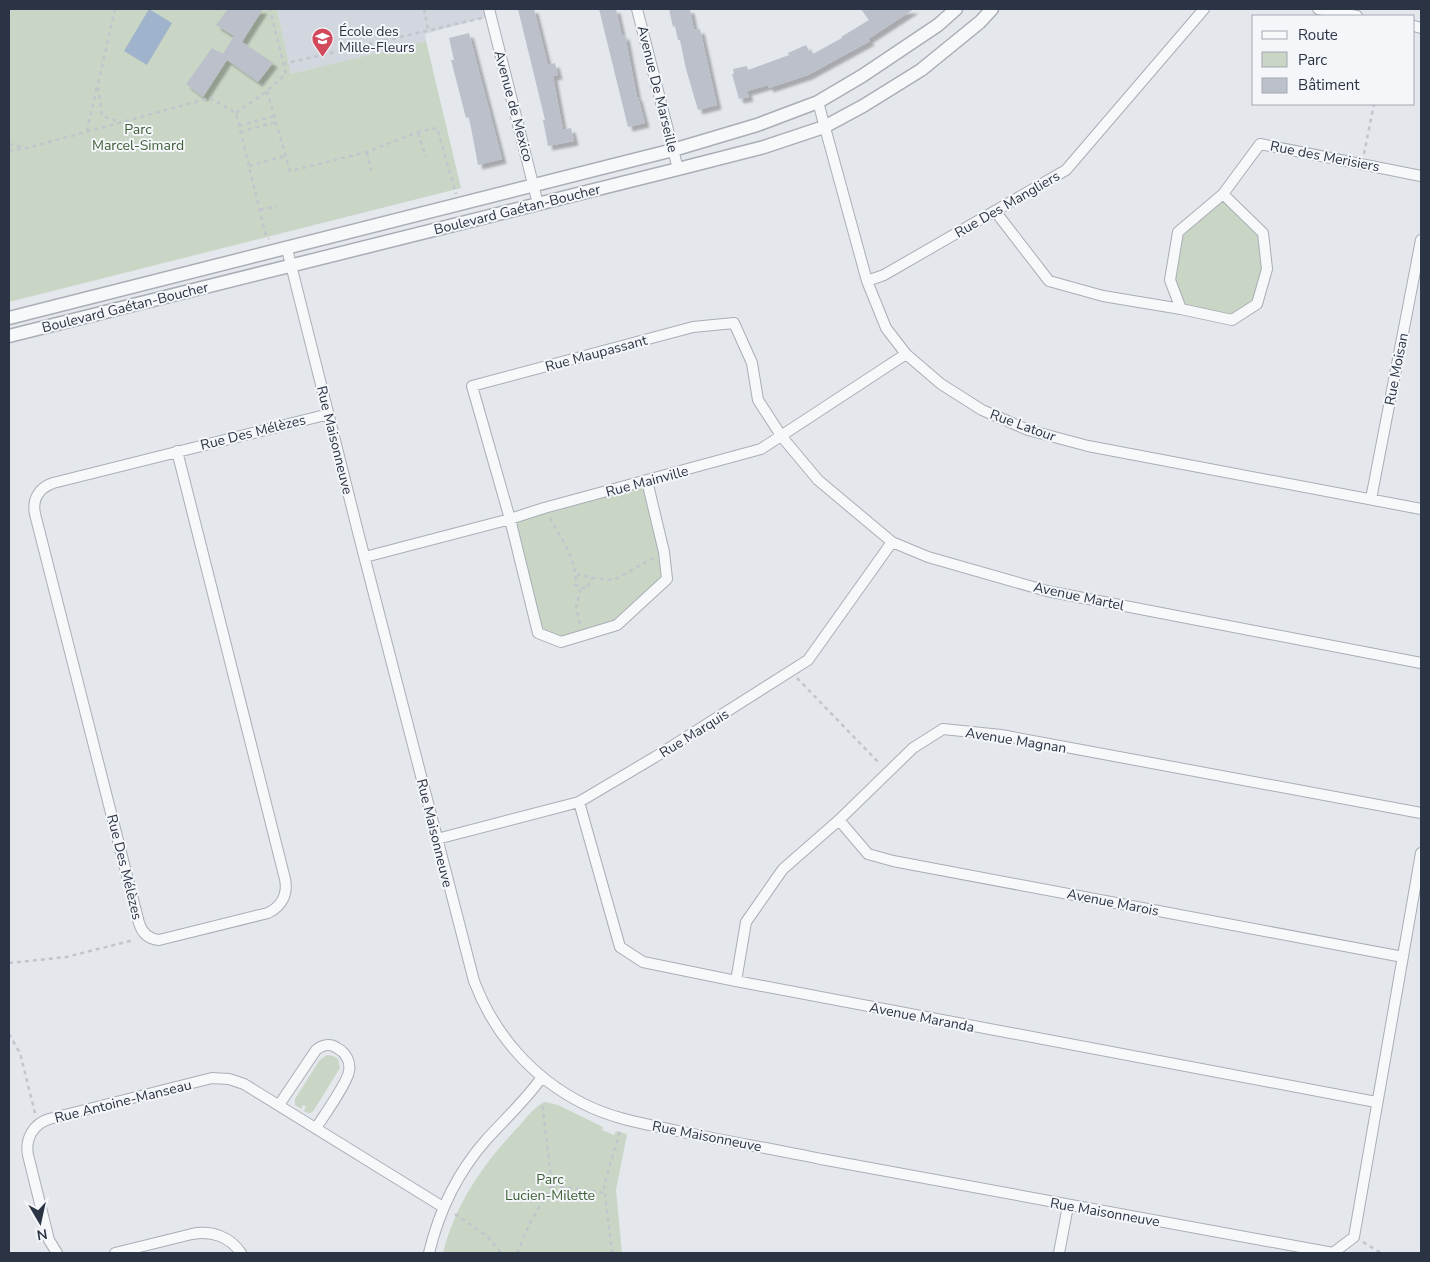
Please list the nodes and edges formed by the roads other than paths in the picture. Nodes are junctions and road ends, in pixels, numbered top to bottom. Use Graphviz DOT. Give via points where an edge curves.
graph roads {
  1 [pos="637,9"];
  2 [pos="956,9"];
  3 [pos="992,9"];
  4 [pos="1204,9"];
  5 [pos="1318,9"];
  6 [pos="489,12"];
  7 [pos="1351,15"];
  8 [pos="818,102"];
  9 [pos="824,127"];
  10 [pos="673,150"];
  11 [pos="678,169"];
  12 [pos="1421,176"];
  13 [pos="535,186"];
  14 [pos="1223,194"];
  15 [pos="538,204"];
  16 [pos="995,211"];
  17 [pos="1421,240"];
  18 [pos="287,249"];
  19 [pos="291,266"];
  20 [pos="867,280"];
  21 [pos="1181,309"];
  22 [pos="9,318"];
  23 [pos="9,336"];
  24 [pos="906,354"];
  25 [pos="328,414"];
  26 [pos="782,437"];
  27 [pos="176,451"];
  28 [pos="647,481"];
  29 [pos="1371,499"];
  30 [pos="1421,509"];
  31 [pos="510,519"];
  32 [pos="892,542"];
  33 [pos="364,556"];
  34 [pos="1421,663"];
  35 [pos="579,802"];
  36 [pos="1421,813"];
  37 [pos="839,820"];
  38 [pos="437,838"];
  39 [pos="1421,853"];
  40 [pos="1403,957"];
  41 [pos="736,982"];
  42 [pos="542,1076"];
  43 [pos="1376,1102"];
  44 [pos="279,1105"];
  45 [pos="316,1128"];
  46 [pos="1068,1206"];
  47 [pos="443,1207"];
  48 [pos="56,1253"];
  49 [pos="115,1253"];
  50 [pos="241,1253"];
  51 [pos="429,1253"];
  52 [pos="1059,1253"];
  1 -- 10 [label="street, Avenue De Marseille"];
  2 -- 8 [label="street, Boulevard Gaétan-Boucher" via="938,25"];
  3 -- 9 [label="street, Boulevard Gaétan-Boucher" via="921,70"];
  4 -- 16 [label="street, Rue Des Mangliers" via="1066,170"];
  5 -- 7 [label="street"];
  6 -- 13 [label="street, Avenue de Mexico"];
  8 -- 9 [label="street, Rue Latour"];
  8 -- 10 [label="street, Boulevard Gaétan-Boucher" via="757,125"];
  9 -- 11 [label="street, Boulevard Gaétan-Boucher" via="764,147"];
  9 -- 20 [label="street, Rue Latour"];
  10 -- 11 [label="street, Avenue De Marseille"];
  10 -- 13 [label="street, Boulevard Gaétan-Boucher"];
  11 -- 15 [label="street, Boulevard Gaétan-Boucher"];
  12 -- 14 [label="street, Rue des Merisiers" via="1260,144"];
  13 -- 15 [label="street, Avenue de Mexico"];
  13 -- 18 [label="street, Boulevard Gaétan-Boucher"];
  14 -- 21 [label="street, Rue des Merisiers" via="1178,232 1170,280"];
  14 -- 21 [label="street" via="1263,233 1267,269 1257,304 1232,320"];
  15 -- 19 [label="street, Boulevard Gaétan-Boucher"];
  16 -- 20 [label="street, Rue Des Mangliers" via="884,275"];
  16 -- 21 [label="street" via="1049,281 1103,296"];
  17 -- 29 [label="street, Rue Moisan"];
  18 -- 19 [label="street, Rue Maisonneuve"];
  18 -- 22 [label="street, Boulevard Gaétan-Boucher"];
  19 -- 23 [label="street, Boulevard Gaétan-Boucher"];
  19 -- 25 [label="street, Rue Maisonneuve"];
  20 -- 24 [label="street, Rue Latour" via="886,328"];
  24 -- 26 [label="street, Rue Mainville"];
  24 -- 29 [label="street, Rue Latour" via="941,384 982,410 1028,430 1088,446"];
  25 -- 27 [label="street, Rue Des Mélèzes"];
  25 -- 33 [label="street, Rue Maisonneuve"];
  26 -- 28 [label="street, Rue Mainville" via="761,449"];
  26 -- 31 [label="street, Rue Maupassant" via="758,400 752,362 734,323 693,327 472,386"];
  26 -- 32 [label="street, Avenue Martel" via="818,480"];
  27 -- 27 [label="street, Rue Des Mélèzes" via="49,484 38,492 34,505 139,923 148,936 159,940 268,913 282,901 286,888"];
  28 -- 31 [label="street, Rue Mainville"];
  28 -- 31 [label="street" via="667,579 617,625 560,642 538,634"];
  29 -- 30 [label="street, Rue Latour"];
  31 -- 33 [label="street, Rue Mainville"];
  32 -- 34 [label="street, Avenue Martel" via="928,557 1047,591"];
  32 -- 35 [label="street, Rue Marquis" via="808,660"];
  33 -- 38 [label="street, Rue Maisonneuve"];
  35 -- 38 [label="street, Rue Marquis"];
  35 -- 41 [label="street, Avenue Maranda" via="620,947 643,962"];
  36 -- 37 [label="street, Avenue Magnan" via="1001,735 943,729 913,748"];
  37 -- 40 [label="street, Avenue Marois" via="868,854 892,860"];
  37 -- 41 [label="street, Avenue Magnan" via="783,869 746,922"];
  38 -- 42 [label="street, Rue Maisonneuve" via="481,997 505,1039"];
  39 -- 40 [label="street"];
  40 -- 43 [label="street"];
  41 -- 43 [label="street, Avenue Maranda"];
  42 -- 46 [label="street, Rue Maisonneuve" via="589,1106 631,1121"];
  42 -- 47 [label="street" via="528,1096 476,1152"];
  43 -- 46 [label="street, Rue Maisonneuve" via="1354,1237 1333,1253"];
  44 -- 45 [label="street, Rue Antoine-Manseau"];
  44 -- 45 [label="street" via="316,1050 329,1045 339,1048 347,1057 349,1072"];
  44 -- 48 [label="street, Rue Antoine-Manseau" via="239,1082 212,1078 41,1123 29,1137 27,1151 49,1240"];
  45 -- 47 [label="street, Rue Antoine-Manseau"];
  46 -- 52 [label="street"];
  47 -- 51 [label="street"];
  49 -- 50 [label="street" via="204,1233 226,1239"];
}
